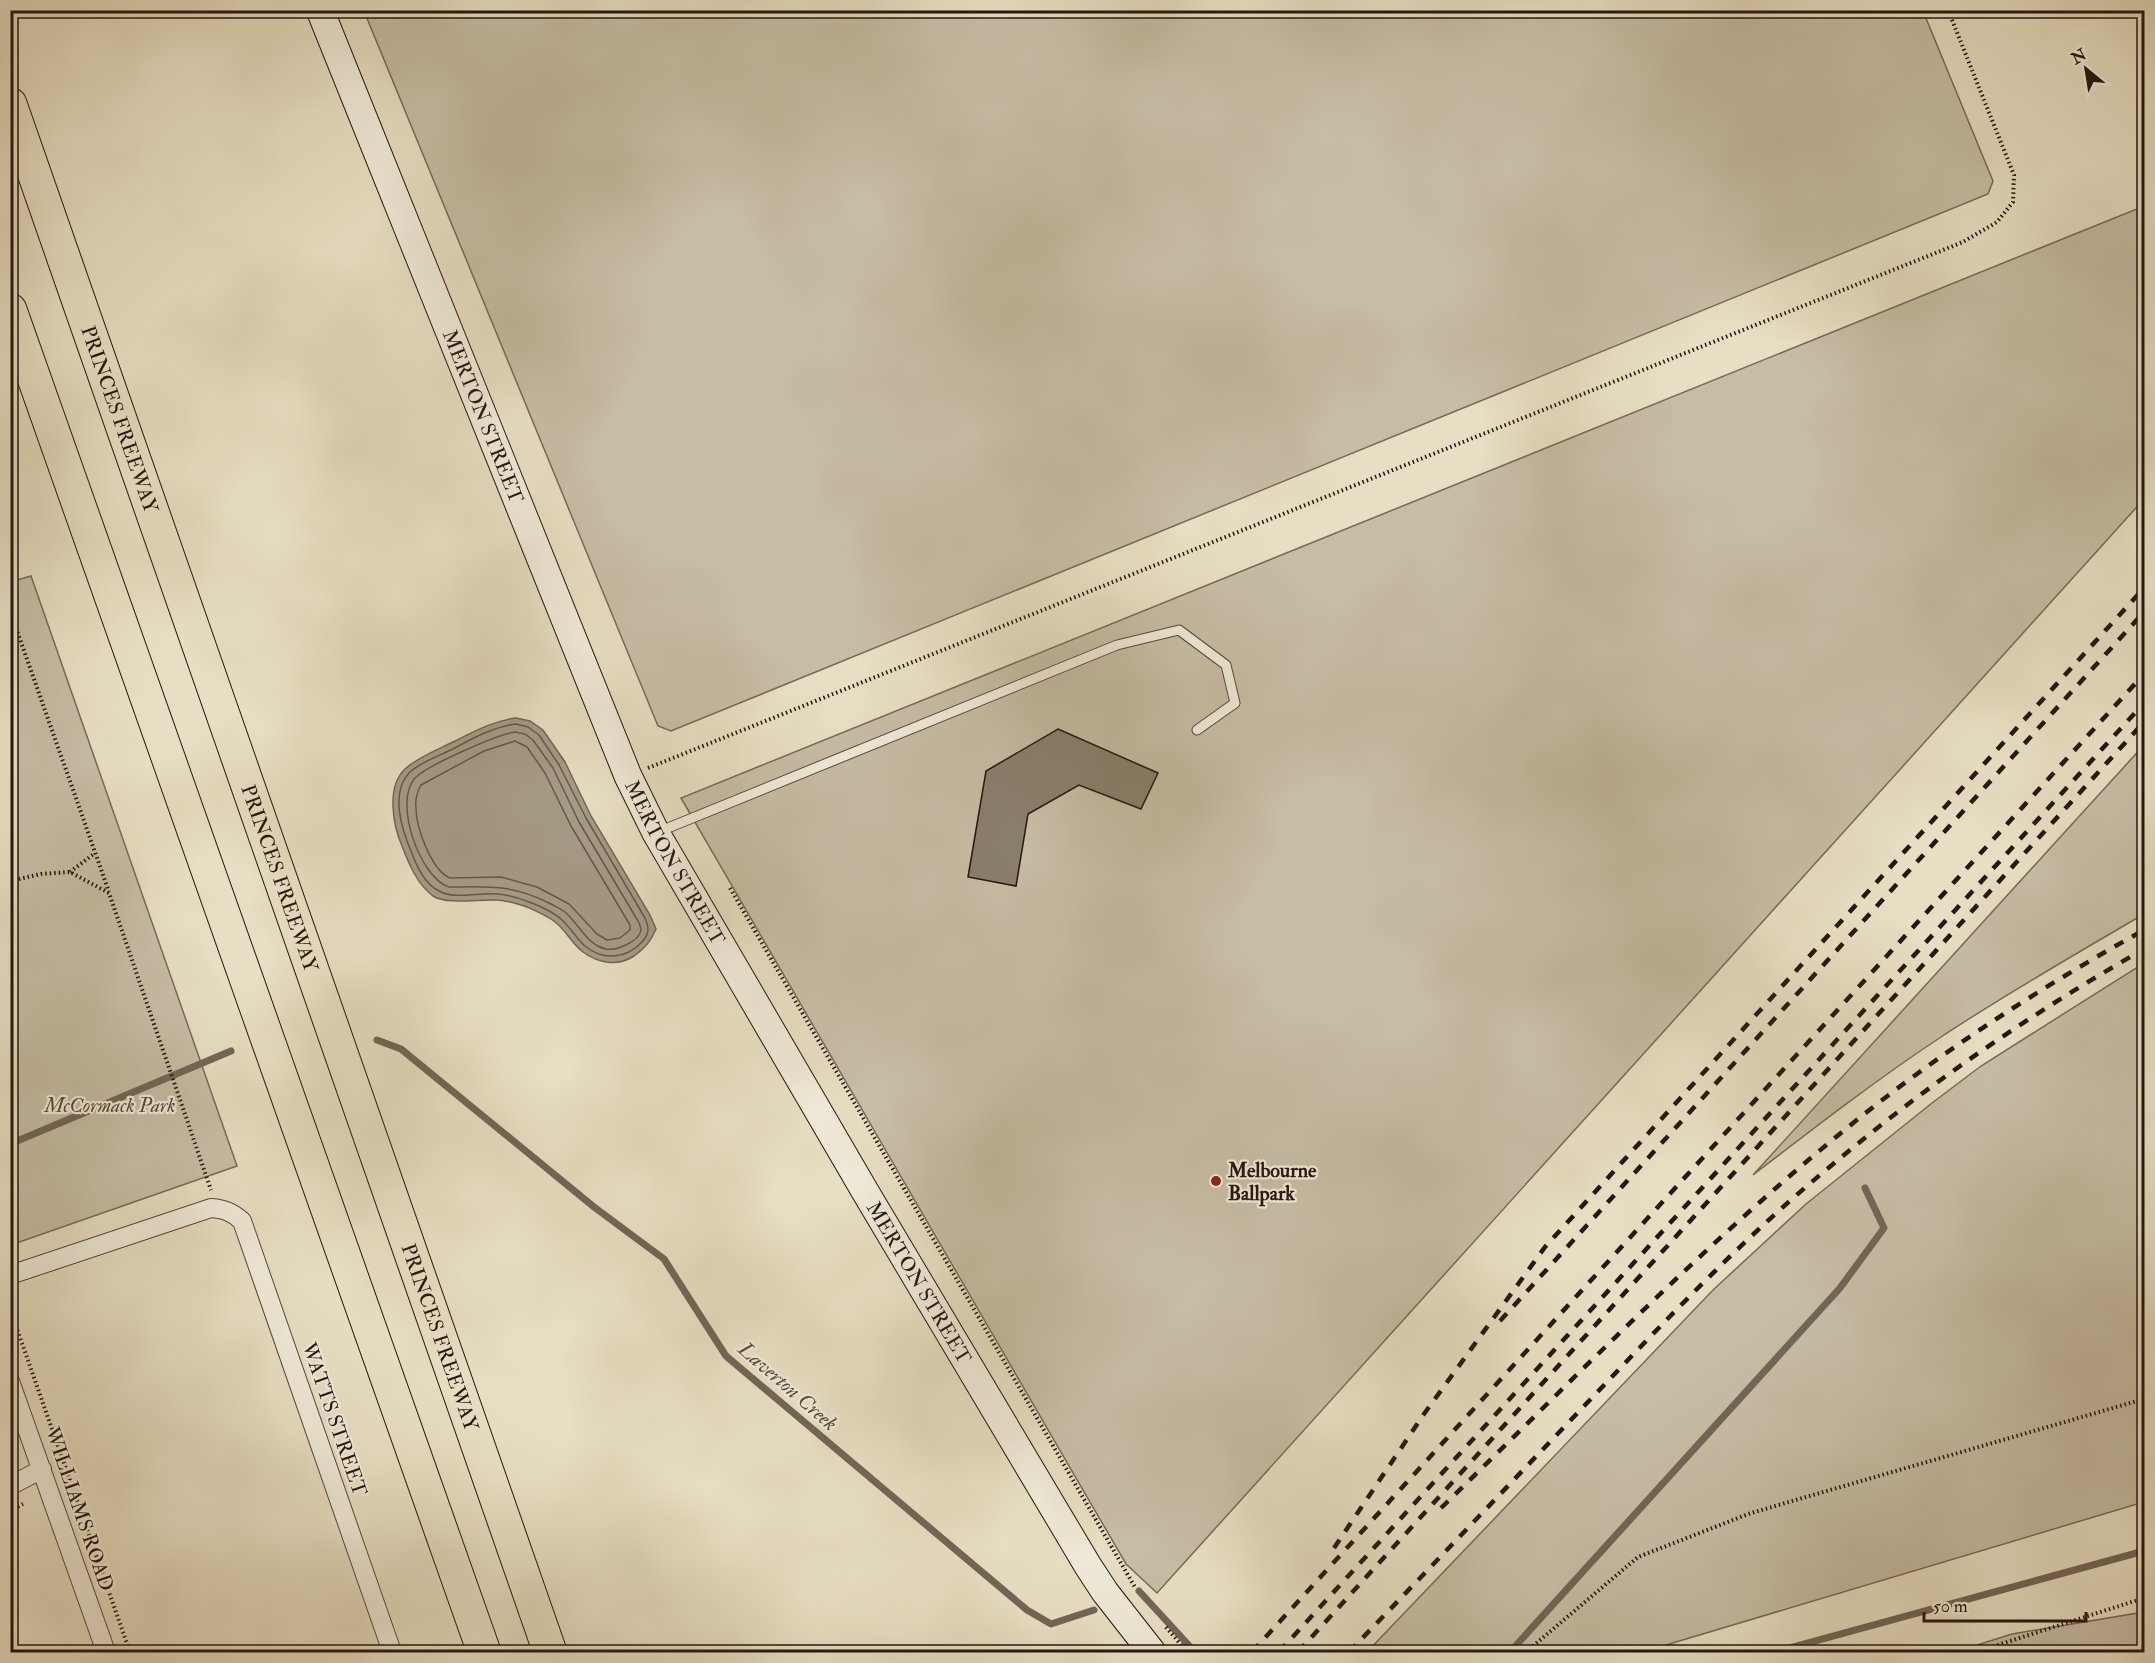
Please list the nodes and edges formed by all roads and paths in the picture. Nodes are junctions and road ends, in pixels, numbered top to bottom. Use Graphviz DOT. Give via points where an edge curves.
graph roads {
  1 [pos="320,10"];
  2 [pos="1948,10"];
  3 [pos="10,104"];
  4 [pos="10,310"];
  5 [pos="10,611"];
  6 [pos="1197,730"];
  7 [pos="628,776"];
  8 [pos="656,833"];
  9 [pos="95,853"];
  10 [pos="70,872"];
  11 [pos="10,881"];
  12 [pos="730,888"];
  13 [pos="109,893"];
  14 [pos="212,1191"];
  15 [pos="10,1275"];
  16 [pos="10,1309"];
  17 [pos="10,1381"];
  18 [pos="2145,1399"];
  19 [pos="42,1469"];
  20 [pos="10,1486"];
  21 [pos="1131,1582"];
  22 [pos="2145,1598"];
  23 [pos="1180,1644"];
  24 [pos="106,1653"];
  25 [pos="130,1653"];
  26 [pos="392,1653"];
  27 [pos="484,1653"];
  28 [pos="550,1653"];
  29 [pos="1152,1653"];
  30 [pos="1186,1653"];
  31 [pos="1526,1653"];
  32 [pos="1976,1653"];
  1 -- 7 [label="street, MERTON STREET"];
  2 -- 7 [label="path" via="2014,175 2013,202 1997,222 1963,242"];
  3 -- 28 [label="highway, PRINCES FREEWAY"];
  4 -- 27 [label="highway"];
  5 -- 9 [label="path"];
  6 -- 8 [label="lane" via="1235,703 1226,665 1179,630 1117,645"];
  7 -- 8 [label="street, MERTON STREET"];
  8 -- 29 [label="street, MERTON STREET" via="1083,1557"];
  9 -- 10 [label="path"];
  9 -- 13 [label="path"];
  10 -- 11 [label="path"];
  10 -- 13 [label="path"];
  12 -- 21 [label="path"];
  13 -- 14 [label="path"];
  15 -- 26 [label="street, WATTS STREET" via="194,1212 211,1208 234,1213 242,1221"];
  16 -- 25 [label="path"];
  17 -- 19 [label="street, WILLIAMS ROAD"];
  18 -- 31 [label="path" via="1751,1514 1638,1557"];
  19 -- 20 [label="street"];
  19 -- 24 [label="street, WILLIAMS ROAD"];
  22 -- 32 [label="path"];
  23 -- 30 [label="path"];
}
